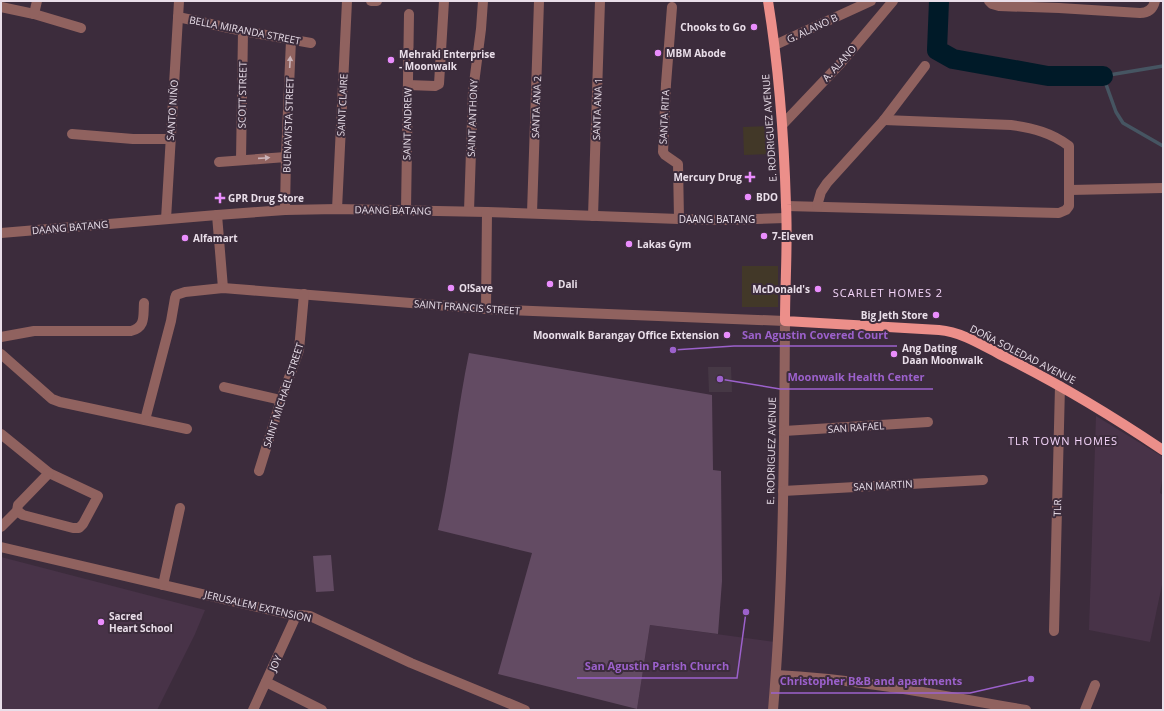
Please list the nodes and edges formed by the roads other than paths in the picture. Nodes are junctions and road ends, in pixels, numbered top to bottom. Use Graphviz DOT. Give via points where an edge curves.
graph roads {
  1 [pos="37,1"];
  2 [pos="180,1"];
  3 [pos="347,1"];
  4 [pos="371,1"];
  5 [pos="377,1"];
  6 [pos="444,1"];
  7 [pos="482,1"];
  8 [pos="539,1"];
  9 [pos="600,1"];
  10 [pos="768,1"];
  11 [pos="871,1"];
  12 [pos="893,1"];
  13 [pos="1154,1"];
  14 [pos="991,2"];
  15 [pos="1060,4"];
  16 [pos="1,7"];
  17 [pos="672,7"];
  18 [pos="34,14"];
  19 [pos="409,14"];
  20 [pos="178,16"];
  21 [pos="81,28"];
  22 [pos="243,31"];
  23 [pos="291,40"];
  24 [pos="311,43"];
  25 [pos="775,45"];
  26 [pos="925,66"];
  27 [pos="408,85"];
  28 [pos="884,120"];
  29 [pos="783,124"];
  30 [pos="72,134"];
  31 [pos="170,139"];
  32 [pos="286,157"];
  33 [pos="242,160"];
  34 [pos="220,162"];
  35 [pos="1163,188"];
  36 [pos="1070,190"];
  37 [pos="786,206"];
  38 [pos="817,206"];
  39 [pos="337,209"];
  40 [pos="286,210"];
  41 [pos="406,210"];
  42 [pos="469,211"];
  43 [pos="487,212"];
  44 [pos="532,213"];
  45 [pos="217,215"];
  46 [pos="593,216"];
  47 [pos="786,218"];
  48 [pos="166,219"];
  49 [pos="680,219"];
  50 [pos="1,233"];
  51 [pos="223,288"];
  52 [pos="304,294"];
  53 [pos="144,303"];
  54 [pos="486,309"];
  55 [pos="785,321"];
  56 [pos="1,337"];
  57 [pos="1,354"];
  58 [pos="1060,386"];
  59 [pos="224,388"];
  60 [pos="281,400"];
  61 [pos="145,420"];
  62 [pos="928,422"];
  63 [pos="187,429"];
  64 [pos="784,431"];
  65 [pos="1,434"];
  66 [pos="1163,450"];
  67 [pos="259,471"];
  68 [pos="49,473"];
  69 [pos="983,480"];
  70 [pos="783,491"];
  71 [pos="180,508"];
  72 [pos="17,511"];
  73 [pos="1,527"];
  74 [pos="1,547"];
  75 [pos="164,585"];
  76 [pos="296,616"];
  77 [pos="1054,630"];
  78 [pos="776,675"];
  79 [pos="266,682"];
  80 [pos="1095,685"];
  81 [pos="253,710"];
  82 [pos="322,710"];
  83 [pos="525,710"];
  84 [pos="773,710"];
  85 [pos="1026,710"];
  86 [pos="1085,710"];
  1 -- 18 [label="street"];
  2 -- 20 [label="street, SANTO NIÑO"];
  3 -- 39 [label="street, SAINT CLAIRE"];
  4 -- 5 [label="street"];
  6 -- 27 [label="street" via="439,84"];
  7 -- 42 [label="street, SAINT ANTHONY" via="473,91"];
  8 -- 44 [label="street, SANTA ANA 2"];
  9 -- 46 [label="street, SANTA ANA 1"];
  10 -- 25 [label="main road, E. RODRIGUEZ AVENUE"];
  11 -- 25 [label="street, G. ALANO B"];
  12 -- 29 [label="street, A. ALANO" via="840,64"];
  13 -- 15 [label="street" via="1148,12 1140,14"];
  14 -- 15 [label="street" via="999,6"];
  16 -- 18 [label="street"];
  17 -- 49 [label="street, SANTA RITA" via="663,152 678,164"];
  18 -- 21 [label="street"];
  19 -- 27 [label="street, SAINT ANDREW"];
  20 -- 22 [label="street, BELLA MIRANDA STREET"];
  20 -- 31 [label="street, SANTO NIÑO"];
  22 -- 23 [label="street, BELLA MIRANDA STREET"];
  22 -- 33 [label="street, SCOTT STREET"];
  23 -- 24 [label="street, BELLA MIRANDA STREET"];
  32 -- 23 [label="street, BUENAVISTA STREET, one-way"];
  25 -- 29 [label="main road, E. RODRIGUEZ AVENUE"];
  26 -- 28 [label="street"];
  27 -- 41 [label="street, SAINT ANDREW"];
  28 -- 36 [label="street" via="1012,125 1051,134 1069,146"];
  28 -- 38 [label="street" via="827,183"];
  29 -- 37 [label="main road, E. RODRIGUEZ AVENUE"];
  30 -- 31 [label="street"];
  31 -- 48 [label="street, SANTO NIÑO"];
  33 -- 32 [label="street, one-way"];
  32 -- 40 [label="street, BUENAVISTA STREET"];
  33 -- 34 [label="street"];
  35 -- 36 [label="street"];
  36 -- 38 [label="street" via="1069,206 1059,213"];
  37 -- 38 [label="street"];
  37 -- 47 [label="main road, E. RODRIGUEZ AVENUE"];
  39 -- 40 [label="street, DAANG BATANG"];
  39 -- 41 [label="street, DAANG BATANG"];
  40 -- 45 [label="street, DAANG BATANG"];
  41 -- 42 [label="street, DAANG BATANG"];
  42 -- 43 [label="street, DAANG BATANG"];
  43 -- 44 [label="street, DAANG BATANG"];
  43 -- 54 [label="street"];
  44 -- 46 [label="street, DAANG BATANG"];
  45 -- 48 [label="street, DAANG BATANG"];
  45 -- 51 [label="street"];
  46 -- 49 [label="street, DAANG BATANG"];
  47 -- 49 [label="street, DAANG BATANG"];
  47 -- 55 [label="main road, E. RODRIGUEZ AVENUE"];
  48 -- 50 [label="street, DAANG BATANG"];
  51 -- 52 [label="street, SAINT FRANCIS STREET"];
  51 -- 61 [label="street, SAINT FRANCIS STREET" via="176,295"];
  52 -- 54 [label="street, SAINT FRANCIS STREET"];
  52 -- 60 [label="street, SAINT MICHAEL STREET" via="299,350"];
  53 -- 56 [label="street" via="142,325 131,331 34,331"];
  54 -- 55 [label="street, SAINT FRANCIS STREET"];
  55 -- 58 [label="main road, DOÑA SOLEDAD AVENUE" via="946,331 972,340"];
  55 -- 64 [label="street, E. RODRIGUEZ AVENUE"];
  57 -- 61 [label="street" via="52,399"];
  58 -- 66 [label="main road, DOÑA SOLEDAD AVENUE"];
  58 -- 77 [label="street, TLR"];
  59 -- 60 [label="street"];
  60 -- 67 [label="street, SAINT MICHAEL STREET"];
  61 -- 63 [label="street"];
  62 -- 64 [label="street, SAN RAFAEL"];
  64 -- 70 [label="street, E. RODRIGUEZ AVENUE"];
  65 -- 68 [label="street"];
  68 -- 72 [label="street" via="18,505"];
  68 -- 72 [label="street" via="98,496 82,526 73,528"];
  69 -- 70 [label="street, SAN MARTIN"];
  70 -- 78 [label="street, E. RODRIGUEZ AVENUE"];
  71 -- 75 [label="street"];
  72 -- 73 [label="street"];
  74 -- 75 [label="street, JERUSALEM EXTENSION"];
  75 -- 76 [label="street, JERUSALEM EXTENSION"];
  76 -- 79 [label="street, JOY"];
  76 -- 83 [label="street, JERUSALEM EXTENSION" via="310,616 411,663"];
  78 -- 84 [label="street, E. RODRIGUEZ AVENUE"];
  78 -- 85 [label="street" via="851,681"];
  79 -- 81 [label="street, JOY"];
  79 -- 82 [label="street"];
  80 -- 86 [label="street"];
}
